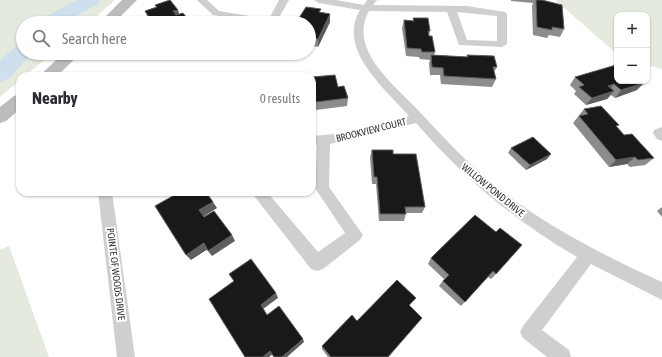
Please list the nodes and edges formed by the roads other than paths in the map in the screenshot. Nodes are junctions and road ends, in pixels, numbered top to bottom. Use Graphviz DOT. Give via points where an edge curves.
graph roads {
  1 [pos="130,0"];
  2 [pos="202,0"];
  3 [pos="284,0"];
  4 [pos="319,0"];
  5 [pos="369,4"];
  6 [pos="451,9"];
  7 [pos="113,16"];
  8 [pos="230,16"];
  9 [pos="275,16"];
  10 [pos="65,60"];
  11 [pos="52,72"];
  12 [pos="418,118"];
  13 [pos="662,132"];
  14 [pos="662,136"];
  15 [pos="318,141"];
  16 [pos="106,196"];
  17 [pos="261,196"];
  18 [pos="588,255"];
  19 [pos="662,291"];
  20 [pos="126,357"];
  21 [pos="562,357"];
  1 -- 7 [label="street"];
  2 -- 8 [label="street" via="216,14"];
  3 -- 9 [label="street"];
  4 -- 5 [label="street"];
  5 -- 6 [label="street"];
  5 -- 12 [label="street, WILLOW POND DRIVE" via="360,21 359,34 365,53 379,75"];
  6 -- 6 [label="street" via="502,14 502,44 463,43"];
  10 -- 11 [label="street"];
  12 -- 15 [label="street, BROOKVIEW COURT"];
  12 -- 18 [label="street, WILLOW POND DRIVE" via="458,161 487,187 529,218"];
  13 -- 14 [label="street" via="659,133"];
  15 -- 17 [label="street, BROOKVIEW COURT" via="322,188 355,235 317,263"];
  16 -- 20 [label="street, POINTE OF WOODS DRIVE"];
  18 -- 19 [label="street, WILLOW POND DRIVE"];
  18 -- 21 [label="street" via="529,332"];
}
